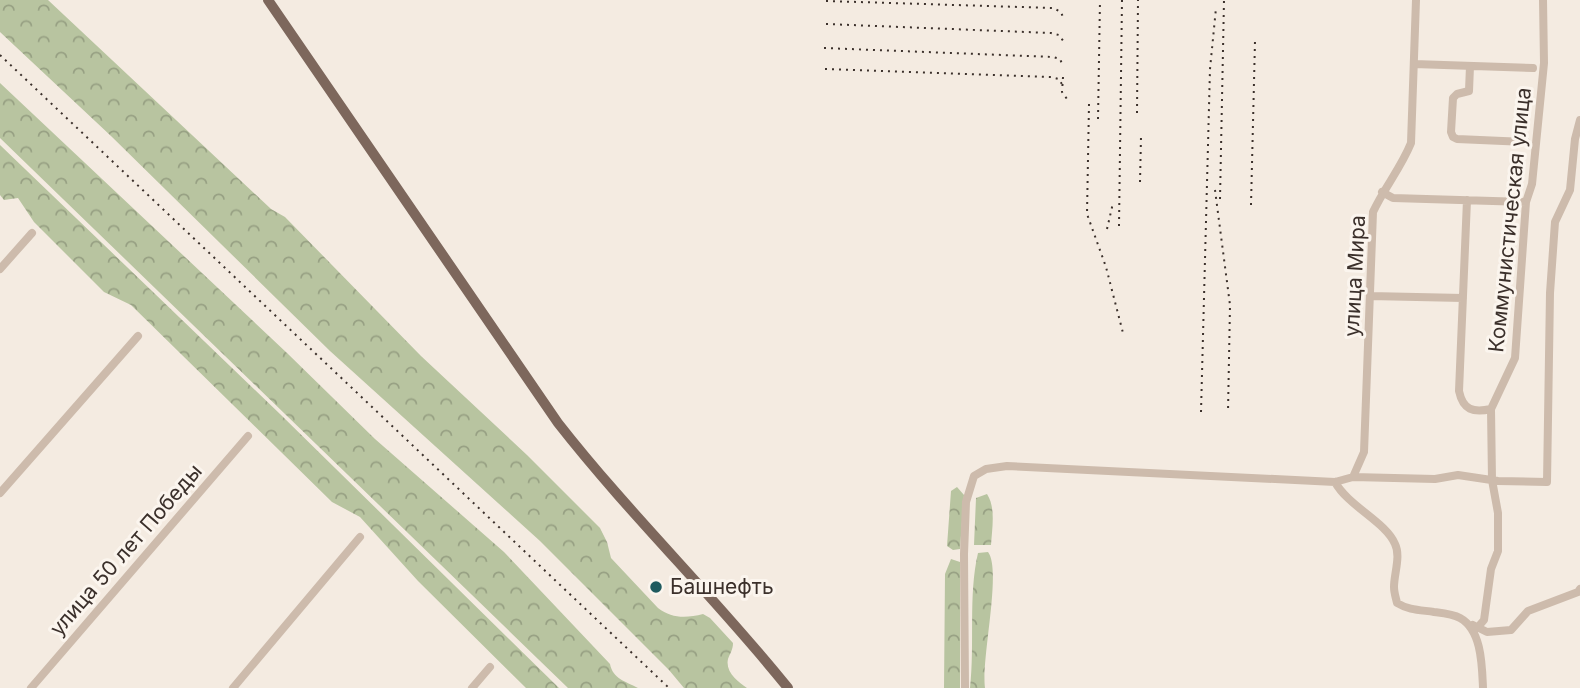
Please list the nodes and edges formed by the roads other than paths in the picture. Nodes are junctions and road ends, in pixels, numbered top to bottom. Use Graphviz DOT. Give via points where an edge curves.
graph roads {
  1 [pos="268,0"];
  2 [pos="1416,0"];
  3 [pos="1543,0"];
  4 [pos="1414,64"];
  5 [pos="1471,66"];
  6 [pos="1533,68"];
  7 [pos="1580,120"];
  8 [pos="1526,142"];
  9 [pos="1382,192"];
  10 [pos="1467,200"];
  11 [pos="1526,202"];
  12 [pos="32,233"];
  13 [pos="0,269"];
  14 [pos="1370,296"];
  15 [pos="1463,298"];
  16 [pos="138,336"];
  17 [pos="1491,409"];
  18 [pos="248,436"];
  19 [pos="1353,477"];
  20 [pos="1492,480"];
  21 [pos="1335,482"];
  22 [pos="0,493"];
  23 [pos="360,537"];
  24 [pos="1580,589"];
  25 [pos="1462,618"];
  26 [pos="1478,627"];
  27 [pos="490,667"];
  28 [pos="1484,687"];
  29 [pos="31,688"];
  30 [pos="233,688"];
  31 [pos="472,688"];
  32 [pos="788,688"];
  33 [pos="965,688"];
  1 -- 32 [label="main road" via="558,423"];
  2 -- 4 [label="street, улица Мира"];
  3 -- 11 [label="street, Коммунистическая улица" via="1544,63 1532,184"];
  4 -- 5 [label="street"];
  4 -- 9 [label="street, улица Мира" via="1411,143"];
  5 -- 6 [label="street"];
  5 -- 8 [label="street" via="1469,91 1453,98 1453,137"];
  7 -- 20 [label="street" via="1570,190 1555,222 1548,482"];
  9 -- 10 [label="street" via="1393,198"];
  9 -- 14 [label="street, улица Мира" via="1373,212"];
  10 -- 11 [label="street"];
  10 -- 15 [label="street"];
  11 -- 17 [label="street, Коммунистическая улица" via="1516,358"];
  12 -- 13 [label="street"];
  14 -- 15 [label="street"];
  14 -- 19 [label="street, улица Мира" via="1364,452"];
  15 -- 17 [label="street" via="1461,401 1477,412"];
  16 -- 22 [label="street"];
  17 -- 20 [label="street, Коммунистическая улица"];
  18 -- 29 [label="street, улица 50 лет Победы"];
  19 -- 20 [label="street" via="1435,479 1458,475"];
  19 -- 21 [label="street"];
  20 -- 26 [label="street, Коммунистическая улица" via="1498,551 1484,620"];
  21 -- 25 [label="street" via="1395,544 1397,603"];
  21 -- 33 [label="street" via="1007,466 986,469 974,476 967,502"];
  23 -- 30 [label="street"];
  24 -- 26 [label="street" via="1528,611 1511,631 1487,632"];
  25 -- 26 [label="street"];
  25 -- 28 [label="street" via="1480,652"];
  27 -- 31 [label="street"];
}
